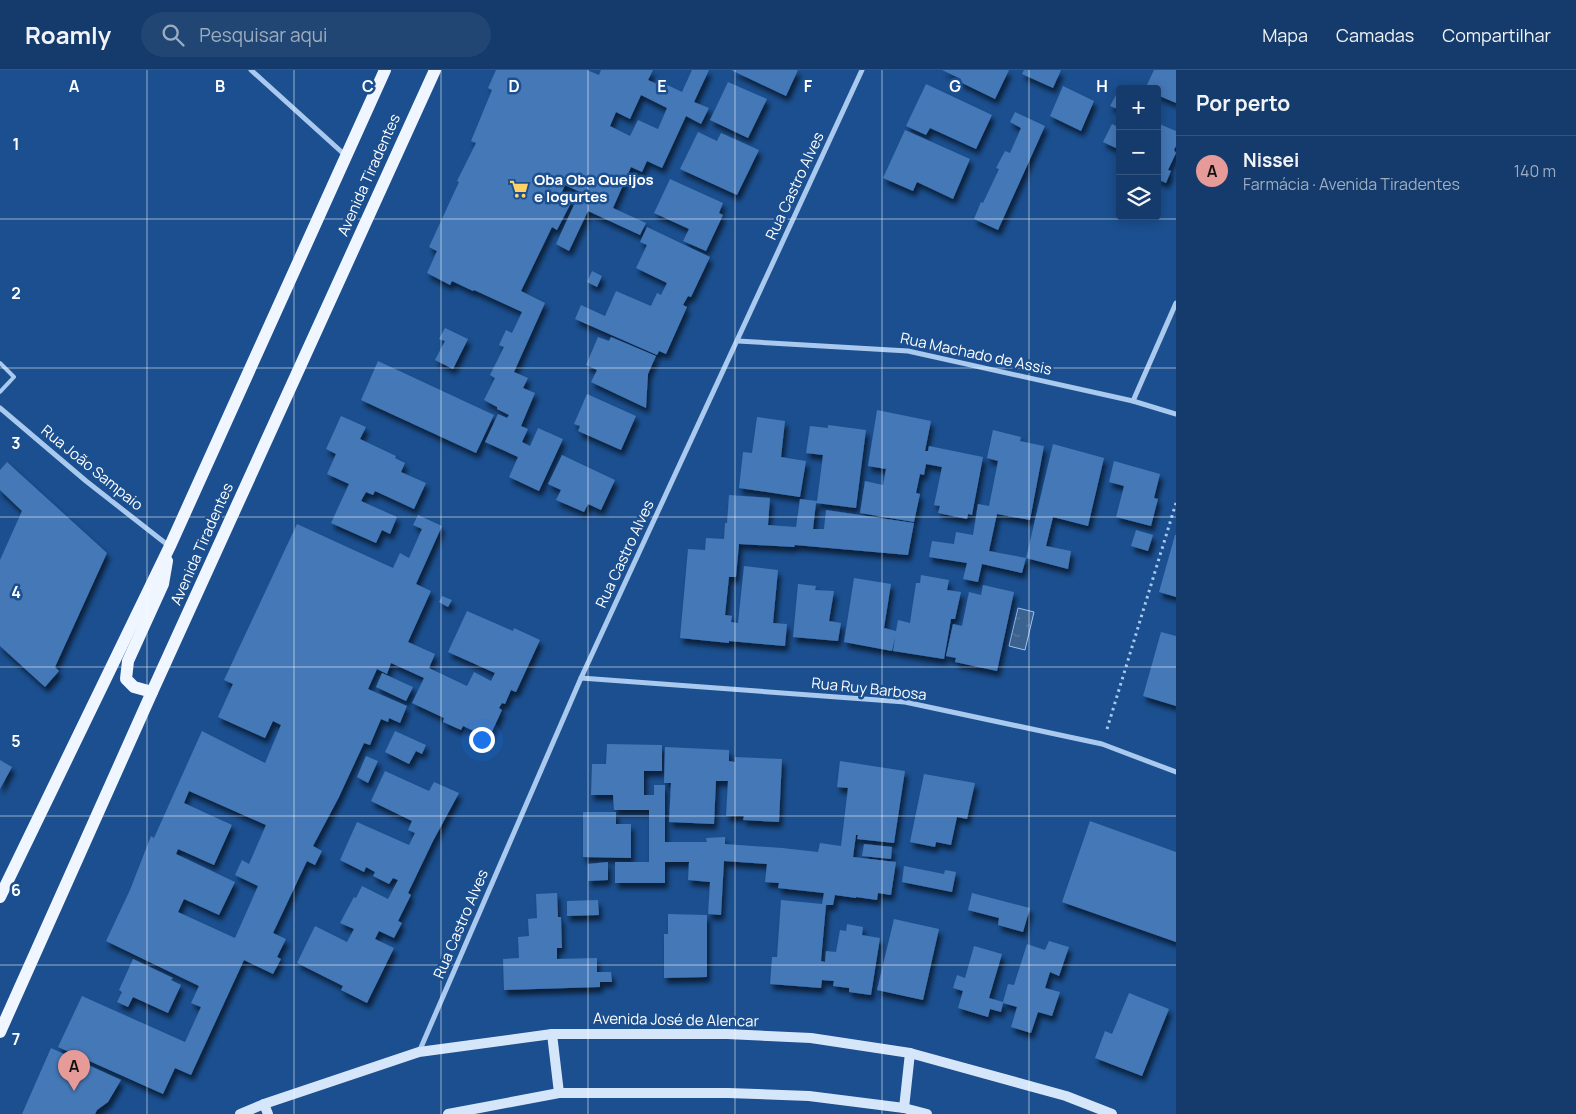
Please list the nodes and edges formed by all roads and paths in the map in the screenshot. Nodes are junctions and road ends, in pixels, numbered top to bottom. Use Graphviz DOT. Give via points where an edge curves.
graph roads {
  1 [pos="251,70"];
  2 [pos="385,70"];
  3 [pos="435,70"];
  4 [pos="862,70"];
  5 [pos="347,157"];
  6 [pos="1176,304"];
  7 [pos="738,341"];
  8 [pos="0,363"];
  9 [pos="0,392"];
  10 [pos="1133,401"];
  11 [pos="0,408"];
  12 [pos="1176,414"];
  13 [pos="1176,503"];
  14 [pos="170,546"];
  15 [pos="581,678"];
  16 [pos="152,692"];
  17 [pos="1102,744"];
  18 [pos="1176,772"];
  19 [pos="0,897"];
  20 [pos="0,1032"];
  21 [pos="552,1034"];
  22 [pos="419,1052"];
  23 [pos="910,1053"];
  24 [pos="559,1093"];
  25 [pos="264,1104"];
  26 [pos="904,1108"];
  27 [pos="240,1114"];
  28 [pos="268,1114"];
  29 [pos="448,1114"];
  30 [pos="927,1114"];
  31 [pos="1112,1114"];
  1 -- 5 [label="street"];
  2 -- 5 [label="main road, Avenida Tiradentes"];
  3 -- 16 [label="main road, Avenida Tiradentes"];
  4 -- 7 [label="street, Rua Castro Alves"];
  5 -- 14 [label="main road, Avenida Tiradentes"];
  6 -- 10 [label="street"];
  7 -- 10 [label="street, Rua Machado de Assis" via="908,351"];
  7 -- 15 [label="street, Rua Castro Alves"];
  8 -- 9 [label="lane" via="14,377"];
  10 -- 12 [label="street, Rua Machado de Assis"];
  11 -- 14 [label="street, Rua João Sampaio"];
  13 -- 17 [label="path"];
  14 -- 16 [label="main road" via="163,584 128,661 126,679 134,688"];
  14 -- 19 [label="main road, Avenida Tiradentes"];
  15 -- 17 [label="street, Rua Ruy Barbosa" via="905,702"];
  15 -- 22 [label="street, Rua Castro Alves"];
  16 -- 20 [label="main road, Avenida Tiradentes"];
  17 -- 18 [label="street, Rua Ruy Barbosa"];
  21 -- 22 [label="street, Avenida José de Alencar"];
  21 -- 23 [label="street, Avenida José de Alencar" via="726,1034 811,1038"];
  21 -- 24 [label="street"];
  22 -- 25 [label="street, Avenida José de Alencar"];
  23 -- 26 [label="street"];
  23 -- 31 [label="street, Avenida José de Alencar" via="1066,1096"];
  24 -- 26 [label="street" via="800,1096"];
  24 -- 29 [label="street"];
  25 -- 27 [label="street, Avenida José de Alencar"];
  25 -- 28 [label="street"];
  26 -- 30 [label="street"];
}
